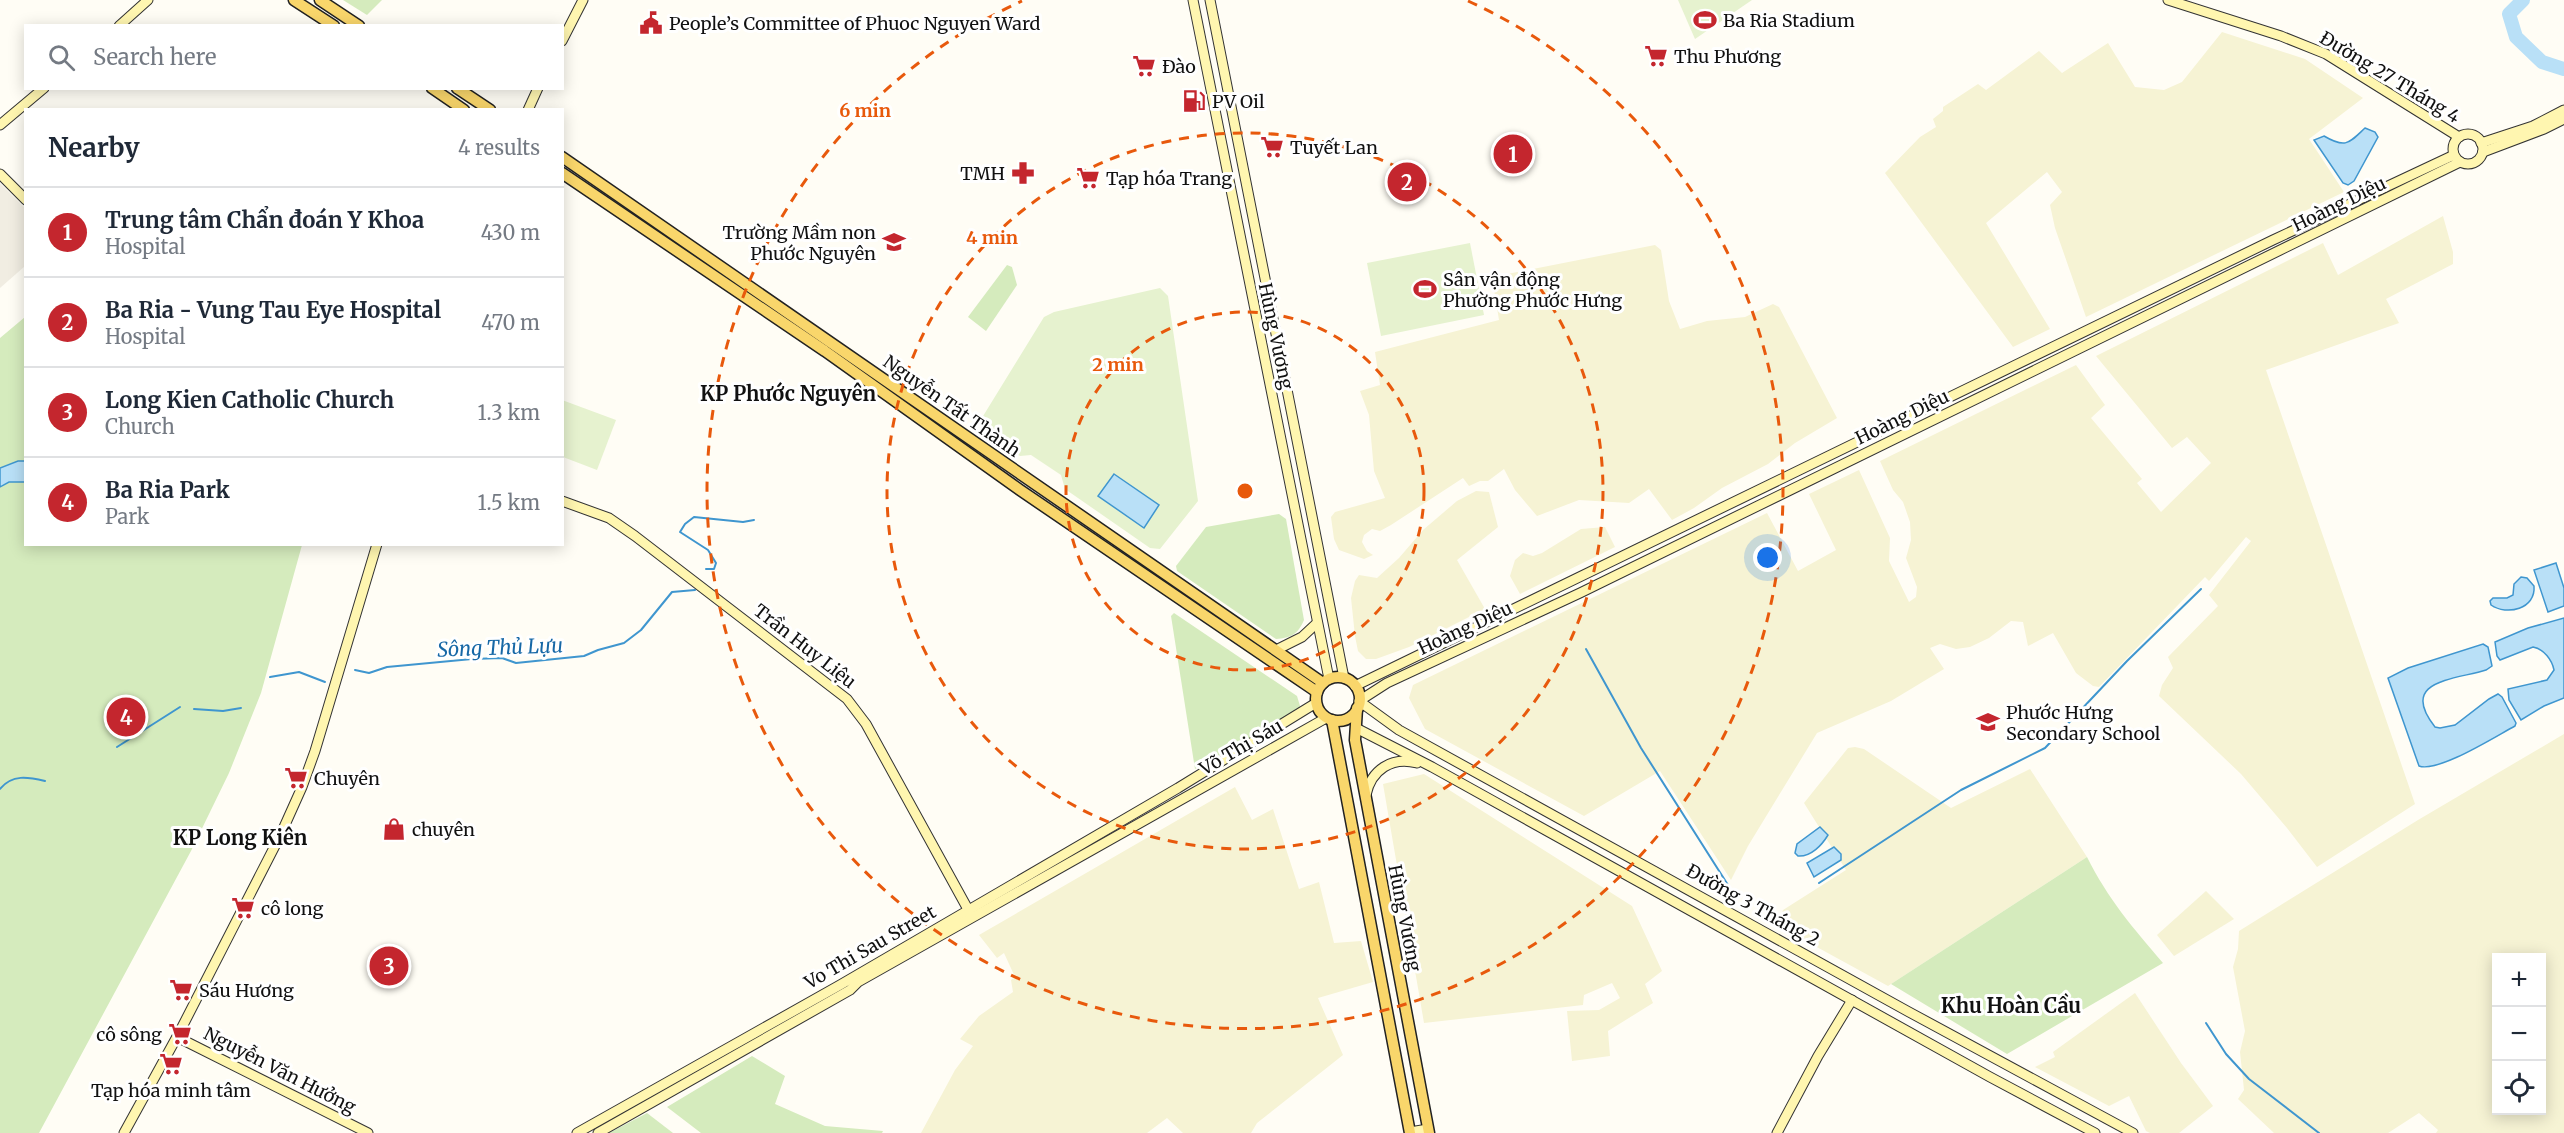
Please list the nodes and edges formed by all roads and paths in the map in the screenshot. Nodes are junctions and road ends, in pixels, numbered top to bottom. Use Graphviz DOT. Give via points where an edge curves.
graph roads {
  1 [pos="148,0"];
  2 [pos="294,0"];
  3 [pos="320,0"];
  4 [pos="583,0"];
  5 [pos="1193,0"];
  6 [pos="1210,0"];
  7 [pos="2168,0"];
  8 [pos="121,24"];
  9 [pos="331,24"];
  10 [pos="356,24"];
  11 [pos="564,36"];
  12 [pos="42,90"];
  13 [pos="435,90"];
  14 [pos="460,90"];
  15 [pos="537,90"];
  16 [pos="461,108"];
  17 [pos="487,108"];
  18 [pos="529,108"];
  19 [pos="2564,110"];
  20 [pos="2564,119"];
  21 [pos="0,125"];
  22 [pos="2459,137"];
  23 [pos="2482,147"];
  24 [pos="564,158"];
  25 [pos="2457,158"];
  26 [pos="0,174"];
  27 [pos="564,174"];
  28 [pos="24,198"];
  29 [pos="2032,358"];
  30 [pos="2037,369"];
  31 [pos="564,502"];
  32 [pos="1715,512"];
  33 [pos="1721,523"];
  34 [pos="376,546"];
  35 [pos="1317,622"];
  36 [pos="1276,650"];
  37 [pos="1344,678"];
  38 [pos="1355,686"];
  39 [pos="1321,689"];
  40 [pos="1358,705"];
  41 [pos="1332,720"];
  42 [pos="1356,728"];
  43 [pos="1432,767"];
  44 [pos="1365,798"];
  45 [pos="971,913"];
  46 [pos="840,985"];
  47 [pos="850,990"];
  48 [pos="1852,1000"];
  49 [pos="177,1037"];
  50 [pos="2119,1130"];
  51 [pos="1429,1131"];
  52 [pos="124,1133"];
  53 [pos="368,1133"];
  54 [pos="577,1133"];
  55 [pos="598,1133"];
  56 [pos="1410,1133"];
  57 [pos="1777,1133"];
  58 [pos="2095,1133"];
  59 [pos="2133,1133"];
  1 -- 8 [label="main road"];
  2 -- 9 [label="main road"];
  3 -- 10 [label="main road"];
  4 -- 11 [label="main road"];
  5 -- 35 [label="main road, Hùng Vương"];
  6 -- 37 [label="main road, Hùng Vương"];
  7 -- 22 [label="main road, Đường 27 Tháng 4" via="2326,54"];
  12 -- 21 [label="main road"];
  13 -- 16 [label="main road"];
  14 -- 17 [label="main road"];
  15 -- 18 [label="main road"];
  19 -- 23 [label="main road"];
  20 -- 23 [label="main road" via="2544,129"];
  22 -- 23 [label="main road" via="2472,134"];
  22 -- 25 [label="main road" via="2453,145"];
  23 -- 25 [label="main road" via="2474,163"];
  24 -- 36 [label="main road, Nguyễn Tất Thành"];
  25 -- 29 [label="main road, Hoàng Diệu" via="2273,240"];
  25 -- 30 [label="main road, Hoàng Diệu"];
  26 -- 28 [label="main road"];
  27 -- 39 [label="main road, Nguyễn Tất Thành" via="825,351 1096,542"];
  29 -- 30 [label="main road"];
  29 -- 32 [label="main road, Hoàng Diệu"];
  30 -- 33 [label="main road, Hoàng Diệu"];
  31 -- 45 [label="main road, Trần Huy Liệu" via="609,518 635,536 847,699 867,724"];
  32 -- 33 [label="main road"];
  32 -- 38 [label="main road, Hoàng Diệu"];
  33 -- 40 [label="main road, Hoàng Diệu" via="1388,683"];
  34 -- 49 [label="main road" via="302,787"];
  35 -- 36 [label="main road" via="1302,637"];
  35 -- 39 [label="main road, Hùng Vương"];
  36 -- 39 [label="main road, Nguyễn Tất Thành"];
  37 -- 38 [label="main road"];
  37 -- 39 [label="main road"];
  38 -- 40 [label="main road"];
  39 -- 41 [label="main road"];
  39 -- 45 [label="main road, Võ Thị Sáu" via="1188,782"];
  40 -- 41 [label="main road" via="1352,716"];
  40 -- 42 [label="main road, Hùng Vương"];
  40 -- 50 [label="main road, Đường 3 Tháng 2"];
  41 -- 42 [label="main road"];
  41 -- 45 [label="main road, Võ Thị Sáu"];
  41 -- 56 [label="main road, Hùng Vương"];
  42 -- 43 [label="main road, Đường 3 Tháng 2"];
  42 -- 44 [label="main road, Hùng Vương"];
  43 -- 44 [label="main road" via="1409,760 1383,766 1367,787"];
  43 -- 48 [label="main road, Đường 3 Tháng 2"];
  44 -- 51 [label="main road, Hùng Vương"];
  45 -- 46 [label="main road, Vo Thi Sau Street"];
  45 -- 47 [label="main road, Vo Thi Sau Street"];
  46 -- 47 [label="main road"];
  46 -- 54 [label="main road, Vo Thi Sau Street"];
  47 -- 55 [label="main road, Vo Thi Sau Street"];
  48 -- 57 [label="main road"];
  48 -- 58 [label="main road, Đường 3 Tháng 2"];
  49 -- 52 [label="main road"];
  49 -- 53 [label="main road, Nguyễn Văn Hưởng"];
  50 -- 59 [label="main road, Đường 3 Tháng 2"];
  51 -- 56 [label="main road"];
}
